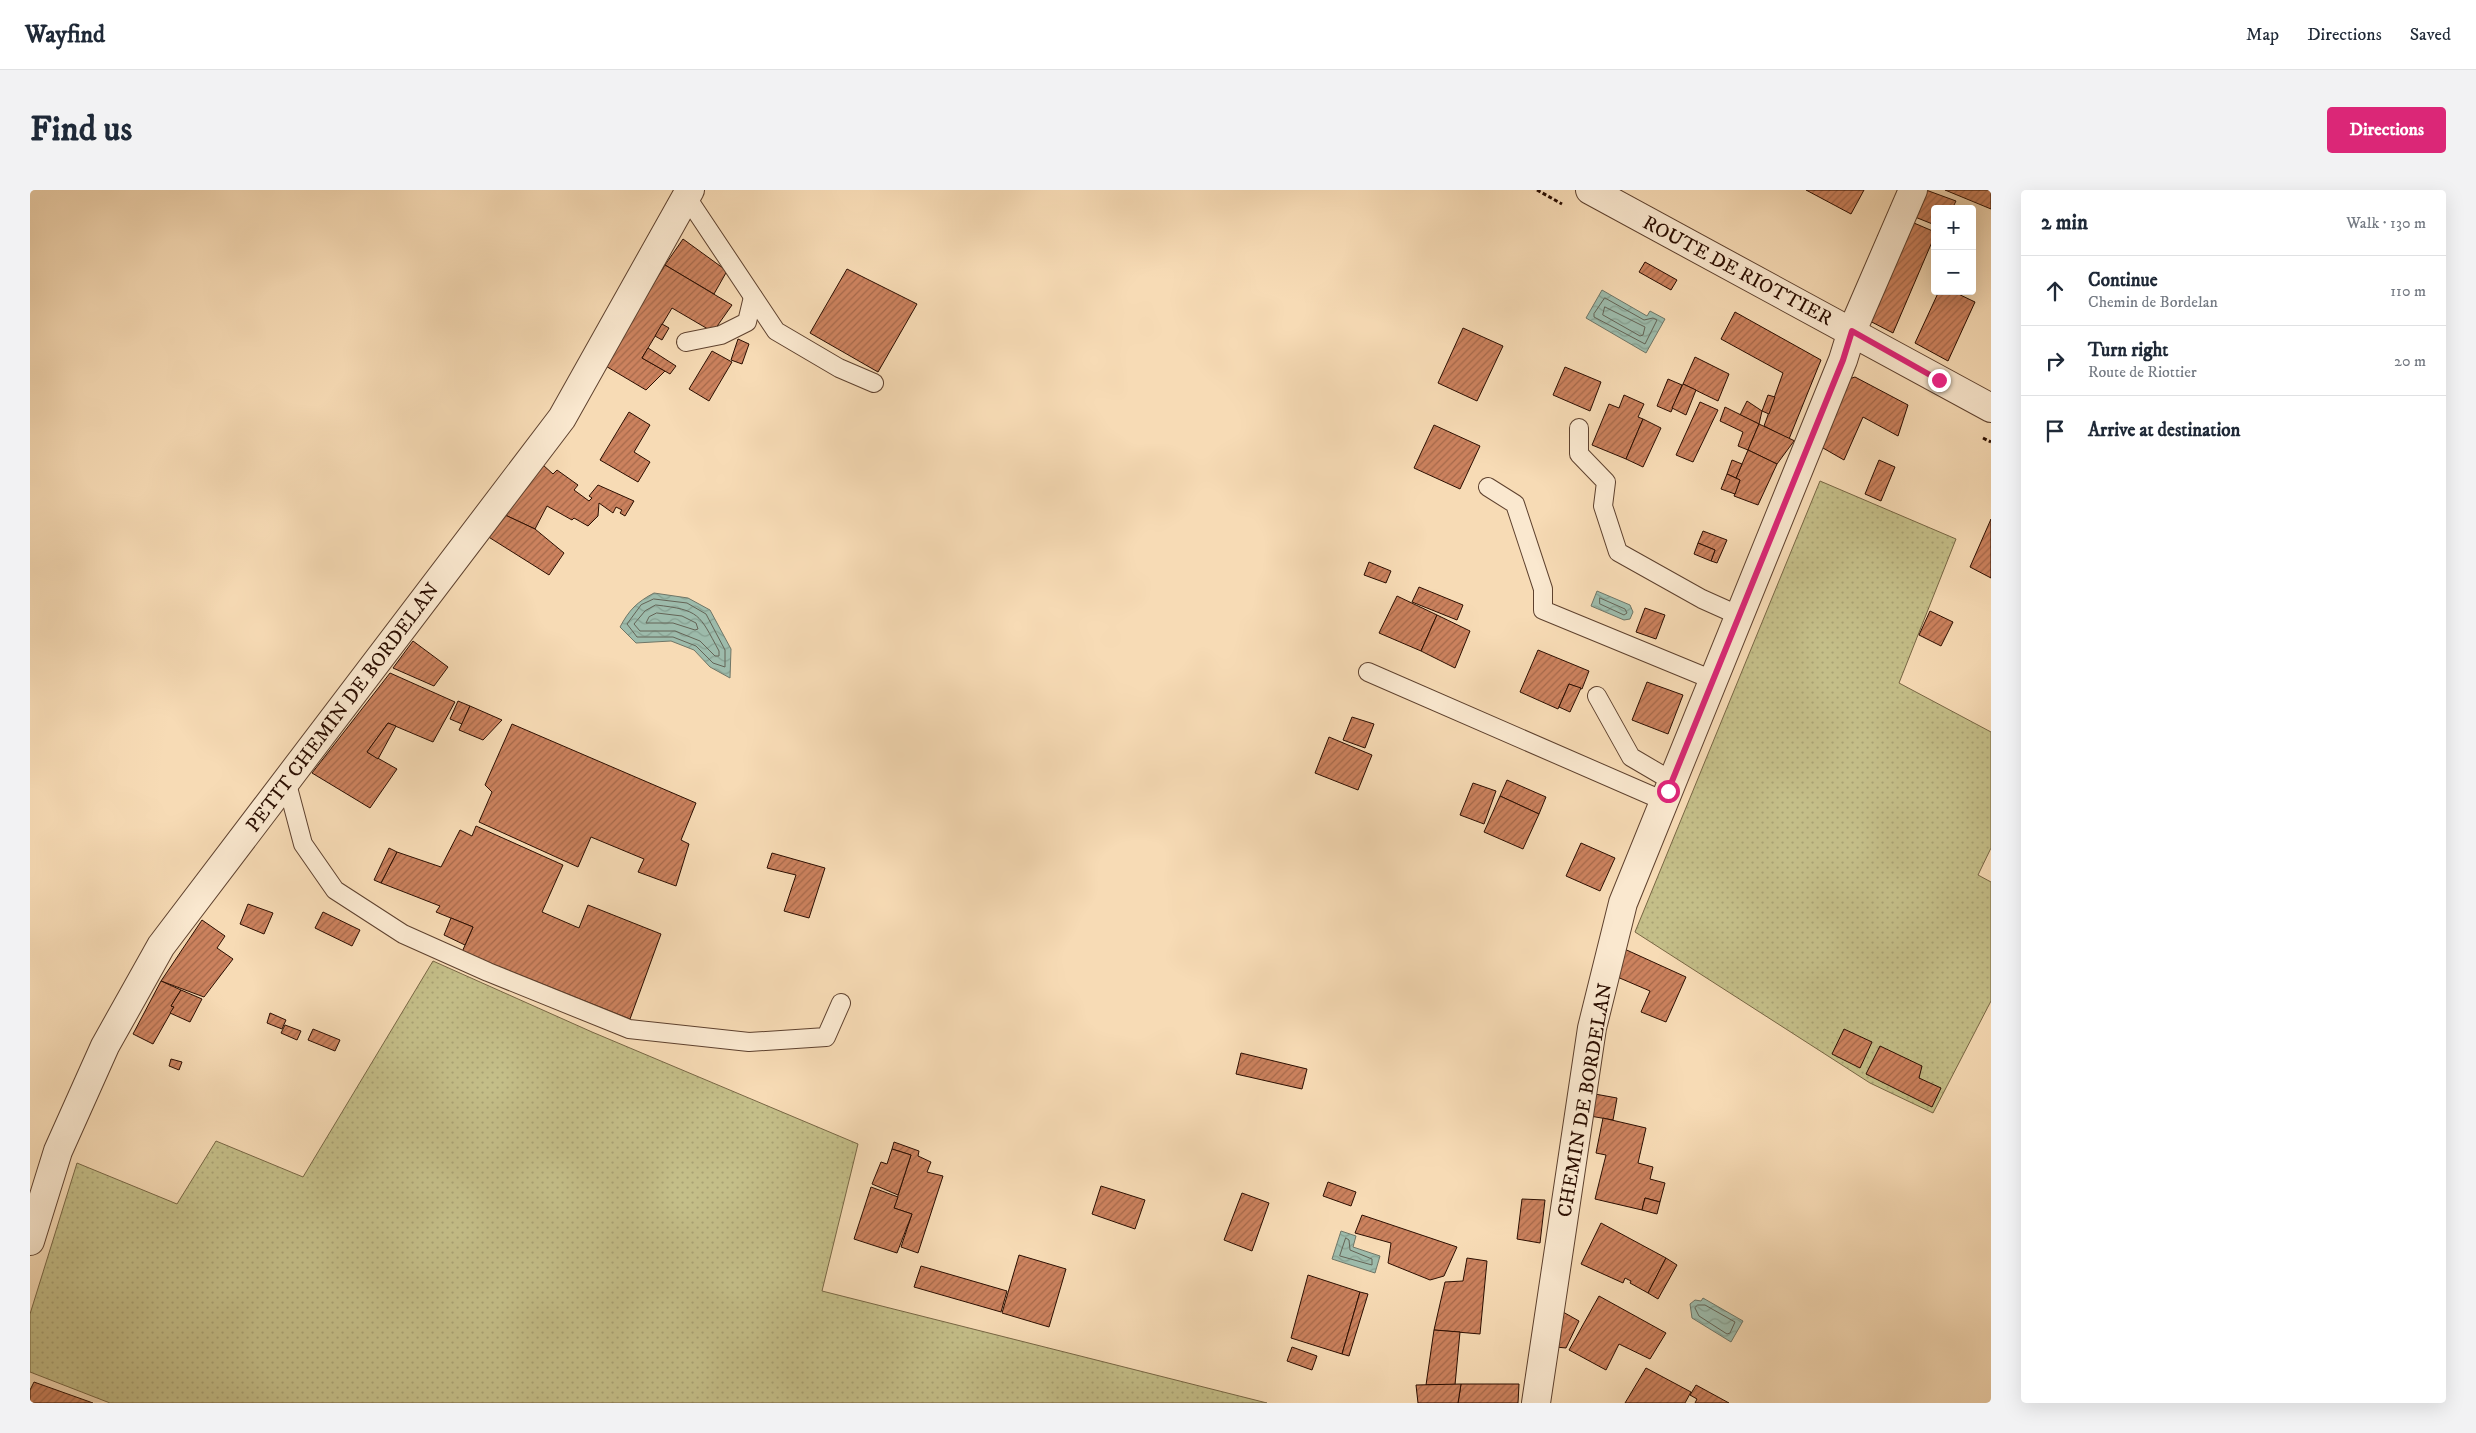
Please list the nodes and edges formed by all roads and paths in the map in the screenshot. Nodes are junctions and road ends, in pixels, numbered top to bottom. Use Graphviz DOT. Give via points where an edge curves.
graph roads {
  1 [pos="1590,190"];
  2 [pos="1913,190"];
  3 [pos="688,193"];
  4 [pos="753,297"];
  5 [pos="1852,331"];
  6 [pos="686,342"];
  7 [pos="874,383"];
  8 [pos="1991,408"];
  9 [pos="1579,428"];
  10 [pos="1488,488"];
  11 [pos="1740,616"];
  12 [pos="1368,672"];
  13 [pos="1713,680"];
  14 [pos="1597,696"];
  15 [pos="286,780"];
  16 [pos="1668,791"];
  17 [pos="841,1003"];
  18 [pos="30,1241"];
  19 [pos="1536,1403"];
  1 -- 5 [label="street, ROUTE DE RIOTTIER"];
  2 -- 5 [label="street, CHEMIN DE BORDELAN"];
  3 -- 4 [label="lane"];
  3 -- 15 [label="street, PETIT CHEMIN DE BORDELAN" via="562,418"];
  4 -- 6 [label="lane" via="747,322 722,335"];
  4 -- 7 [label="lane" via="776,330 839,368"];
  5 -- 8 [label="street, ROUTE DE RIOTTIER"];
  5 -- 11 [label="street, CHEMIN DE BORDELAN"];
  9 -- 11 [label="lane" via="1579,454 1606,482 1603,506 1618,552 1702,599"];
  10 -- 13 [label="lane" via="1515,504 1543,589 1543,610"];
  11 -- 13 [label="street, CHEMIN DE BORDELAN"];
  12 -- 16 [label="lane"];
  13 -- 16 [label="street, CHEMIN DE BORDELAN"];
  14 -- 16 [label="lane" via="1631,757"];
  15 -- 17 [label="lane" via="303,844 335,890 403,934 629,1029 749,1042 826,1037"];
  15 -- 18 [label="street, PETIT CHEMIN DE BORDELAN" via="161,946 114,1029 58,1151"];
  16 -- 19 [label="street, CHEMIN DE BORDELAN" via="1623,903 1592,1028"];
}
